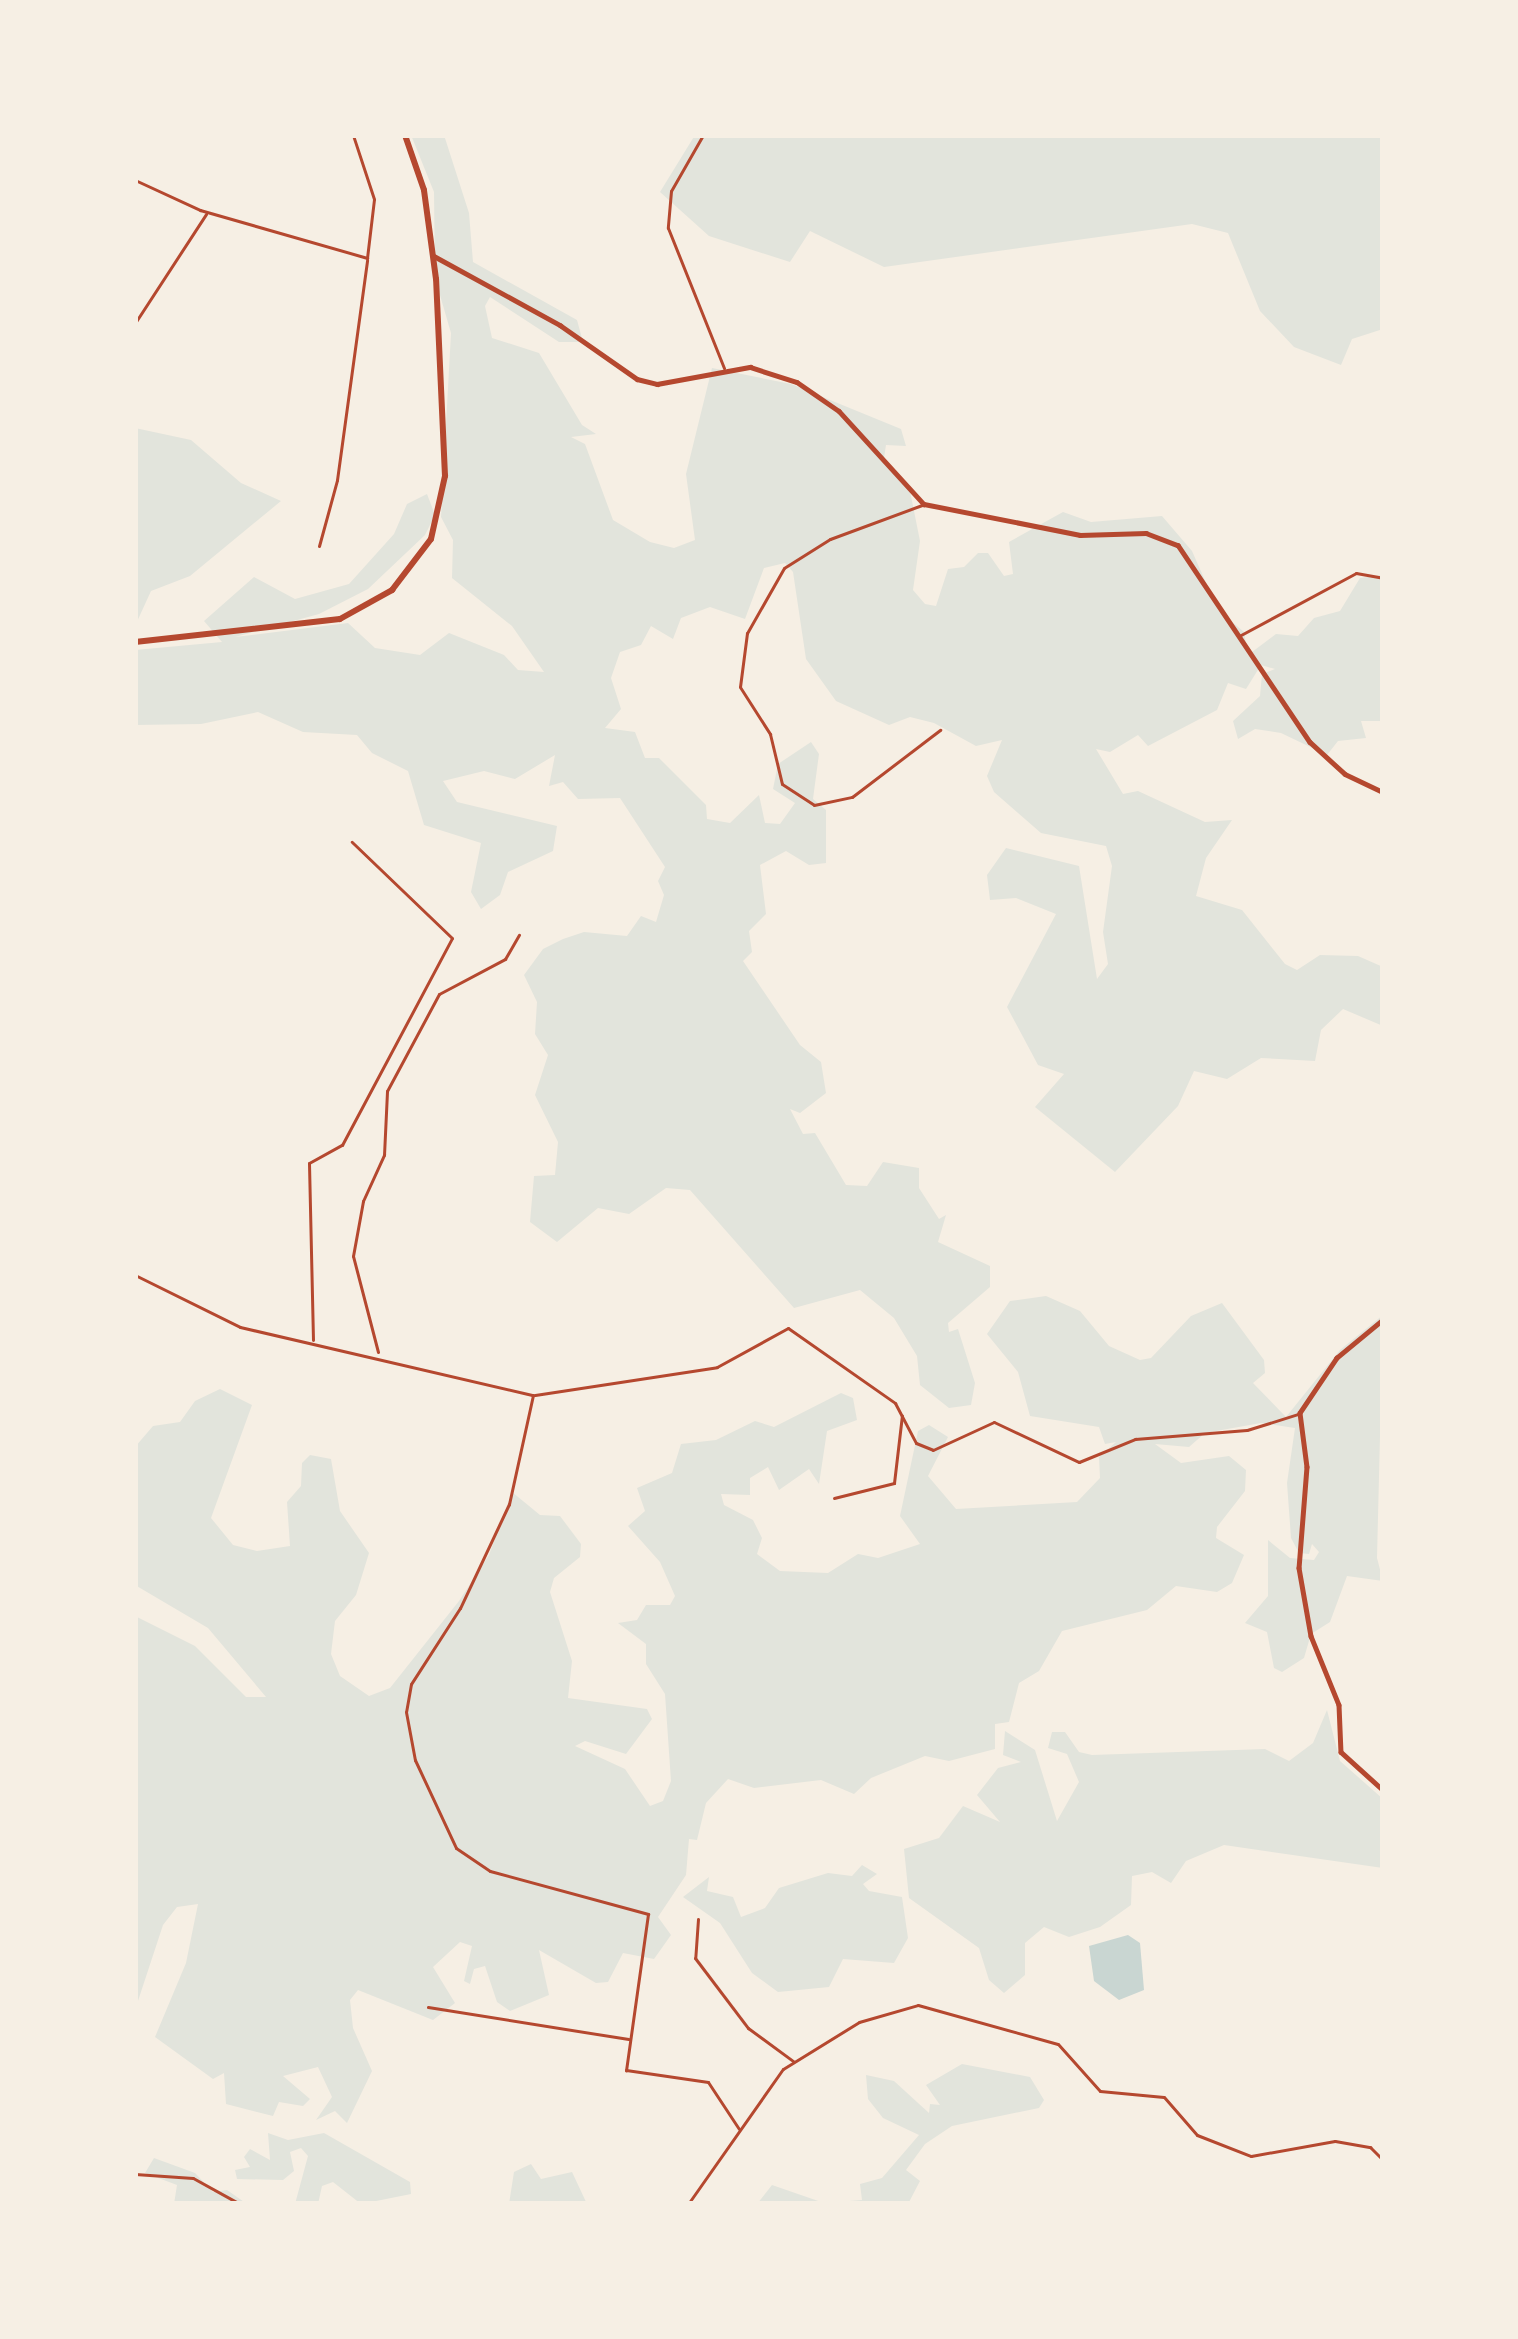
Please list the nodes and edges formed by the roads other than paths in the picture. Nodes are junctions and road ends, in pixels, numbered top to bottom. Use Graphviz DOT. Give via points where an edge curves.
graph roads {
  1 [pos="352,135"];
  2 [pos="405,135"];
  3 [pos="703,135"];
  4 [pos="135,180"];
  5 [pos="207,212"];
  6 [pos="434,256"];
  7 [pos="367,258"];
  8 [pos="135,323"];
  9 [pos="724,368"];
  10 [pos="924,504"];
  11 [pos="319,545"];
  12 [pos="1383,578"];
  13 [pos="1238,637"];
  14 [pos="135,642"];
  15 [pos="940,730"];
  16 [pos="1383,792"];
  17 [pos="352,842"];
  18 [pos="519,935"];
  19 [pos="135,1275"];
  20 [pos="1383,1320"];
  21 [pos="313,1342"];
  22 [pos="377,1354"];
  23 [pos="533,1396"];
  24 [pos="1300,1413"];
  25 [pos="902,1414"];
  26 [pos="834,1498"];
  27 [pos="1383,1790"];
  28 [pos="698,1919"];
  29 [pos="428,2007"];
  30 [pos="630,2040"];
  31 [pos="793,2061"];
  32 [pos="739,2129"];
  33 [pos="1383,2160"];
  34 [pos="135,2174"];
  35 [pos="240,2204"];
  36 [pos="688,2204"];
  1 -- 7 [label="street" via="374,199"];
  2 -- 6 [label="highway"];
  3 -- 9 [label="street" via="670,191 668,228"];
  4 -- 5 [label="street"];
  5 -- 7 [label="street"];
  5 -- 8 [label="street"];
  6 -- 9 [label="street" via="637,379 657,384"];
  6 -- 14 [label="highway" via="444,499 408,576 357,612 316,625"];
  7 -- 11 [label="street" via="337,480"];
  9 -- 10 [label="street" via="797,382 839,411"];
  10 -- 13 [label="street" via="1080,535 1163,537 1188,556"];
  10 -- 15 [label="street" via="830,539 784,568 748,633 740,687 770,734 782,784 814,806 852,797"];
  12 -- 13 [label="street" via="1356,573"];
  13 -- 16 [label="street" via="1310,742 1346,774"];
  17 -- 21 [label="street" via="452,938 342,1145 309,1163"];
  18 -- 22 [label="street" via="506,958 439,994 387,1091 384,1155 363,1201 353,1256"];
  19 -- 21 [label="street" via="240,1327"];
  20 -- 24 [label="street" via="1337,1358"];
  21 -- 22 [label="street"];
  22 -- 23 [label="street"];
  23 -- 25 [label="street" via="717,1367 788,1328 806,1333"];
  23 -- 30 [label="street" via="509,1504 460,1608 411,1684 406,1712 435,1814 456,1848 490,1871 648,1914"];
  24 -- 25 [label="street" via="1247,1430 1135,1439 1069,1462 1026,1432 994,1422 947,1446 922,1448"];
  24 -- 27 [label="street" via="1307,1467 1299,1589 1339,1705 1341,1752"];
  25 -- 26 [label="street" via="894,1483"];
  28 -- 31 [label="street" via="695,1958 748,2028"];
  29 -- 30 [label="street"];
  30 -- 32 [label="street" via="623,2062 630,2075 708,2082"];
  31 -- 32 [label="street"];
  31 -- 33 [label="street" via="892,2009 944,2007 1000,2034 1071,2050 1100,2090 1164,2097 1211,2143 1271,2157 1356,2141"];
  32 -- 36 [label="street"];
  34 -- 35 [label="street" via="194,2178"];
}
